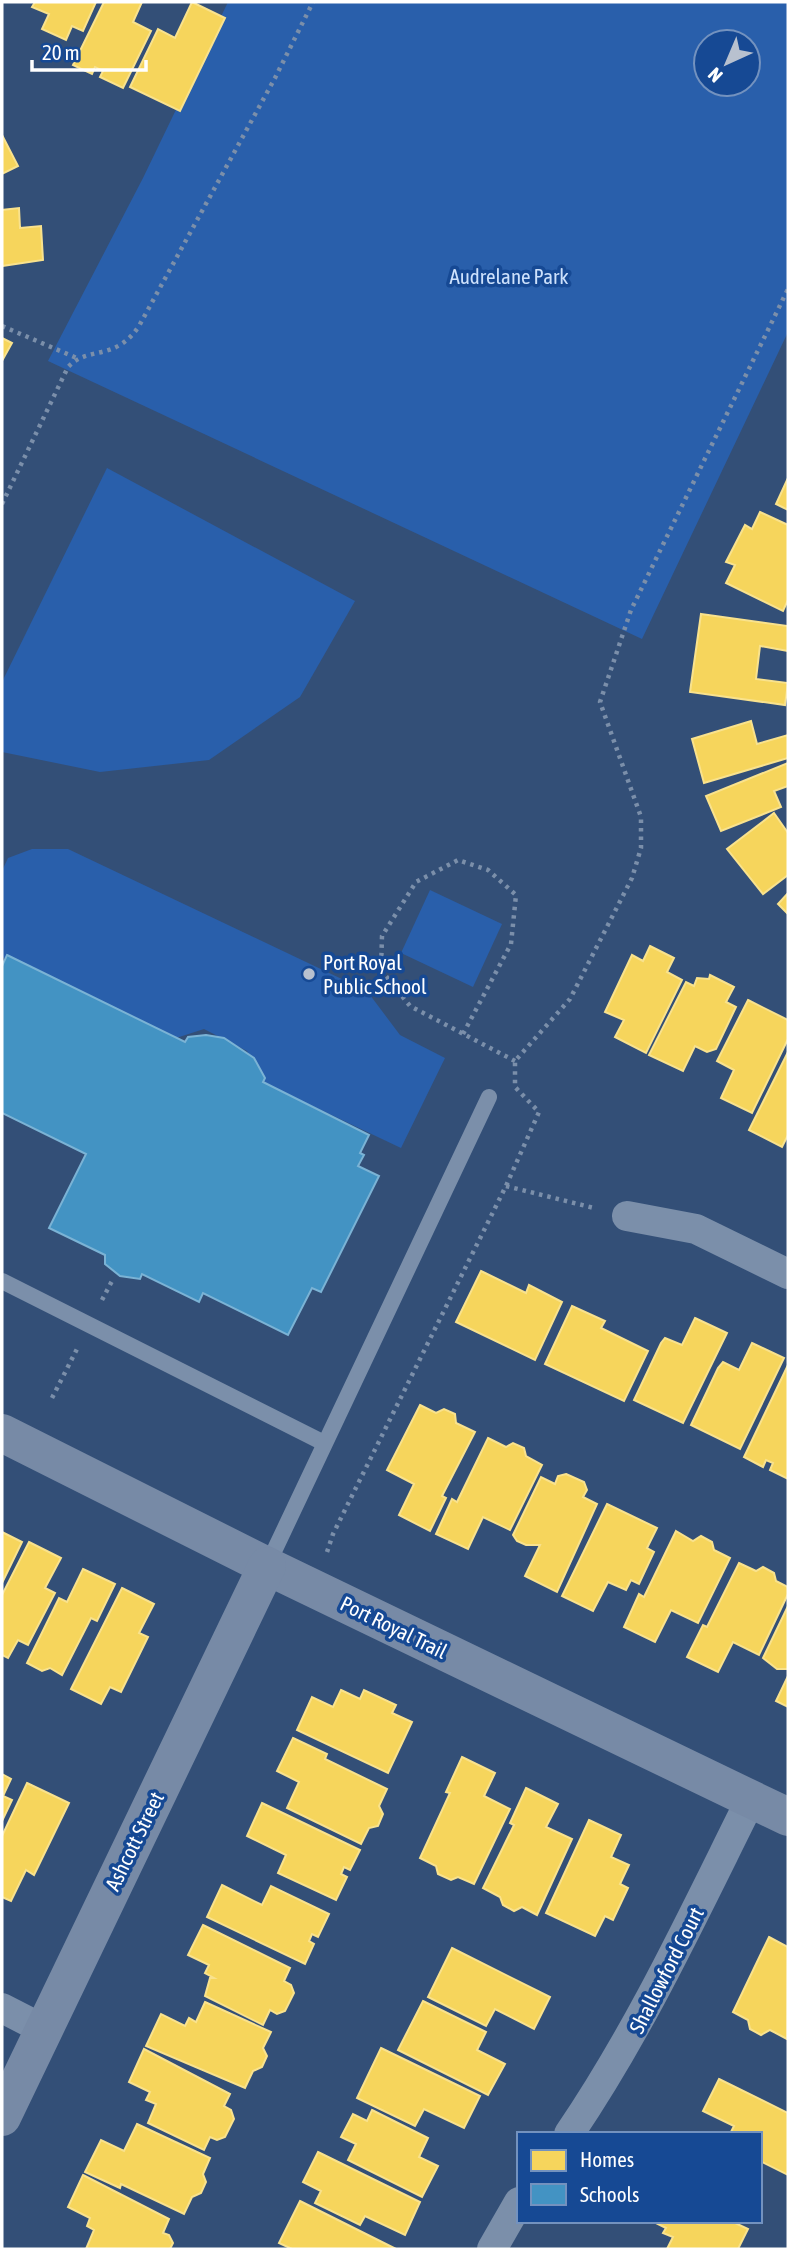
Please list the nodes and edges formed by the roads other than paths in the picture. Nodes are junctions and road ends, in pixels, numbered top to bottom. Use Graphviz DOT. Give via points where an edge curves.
graph roads {
  1 [pos="489,1097"];
  2 [pos="627,1216"];
  3 [pos="788,1274"];
  4 [pos="2,1281"];
  5 [pos="2,1433"];
  6 [pos="324,1443"];
  7 [pos="267,1566"];
  8 [pos="751,1799"];
  9 [pos="788,1817"];
  10 [pos="2,2008"];
  11 [pos="44,2029"];
  12 [pos="2,2117"];
  13 [pos="570,2132"];
  14 [pos="517,2205"];
  15 [pos="492,2249"];
  1 -- 6 [label="lane"];
  2 -- 3 [label="street" via="696,1229"];
  4 -- 6 [label="lane"];
  5 -- 7 [label="street, Port Royal Trail"];
  6 -- 7 [label="lane"];
  7 -- 8 [label="street, Port Royal Trail"];
  7 -- 11 [label="street, Ashcott Street"];
  8 -- 9 [label="street, Port Royal Trail"];
  8 -- 13 [label="street, Shallowford Court" via="650,2005"];
  10 -- 11 [label="street"];
  11 -- 12 [label="street, Ashcott Street"];
  14 -- 15 [label="street"];
}
